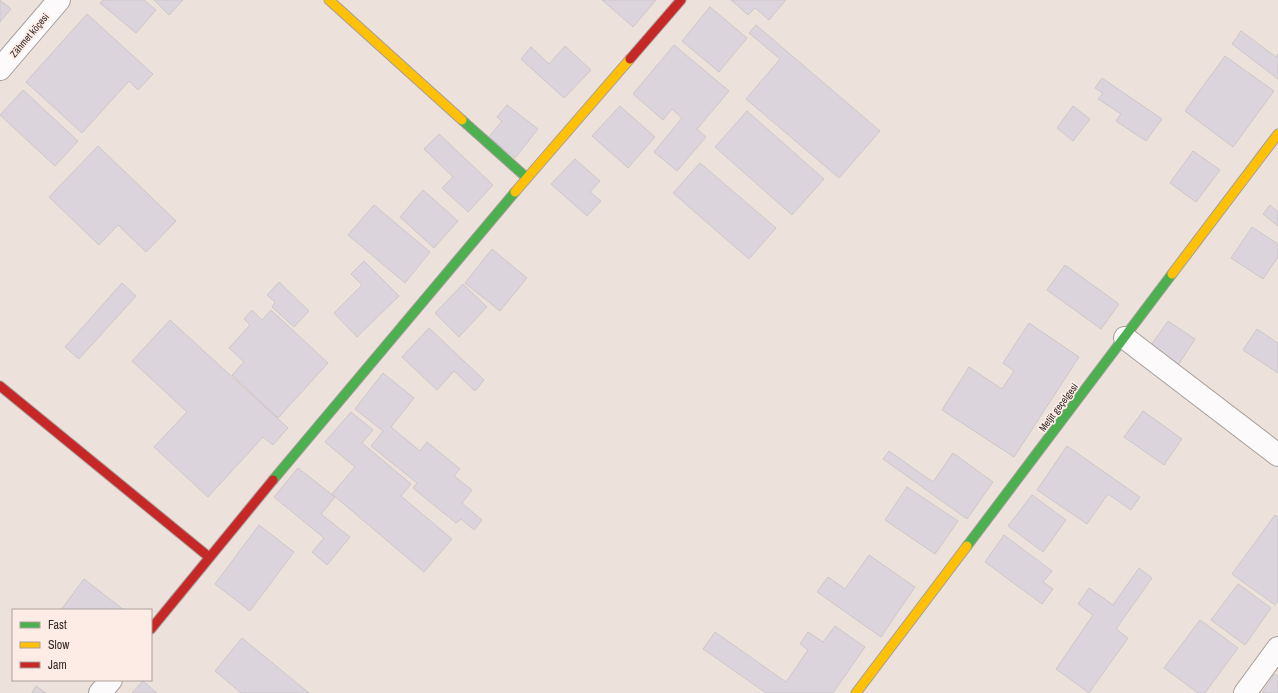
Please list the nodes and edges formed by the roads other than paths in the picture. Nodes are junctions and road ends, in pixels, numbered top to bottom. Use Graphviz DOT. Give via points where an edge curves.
graph roads {
  1 [pos="59,0"];
  2 [pos="329,0"];
  3 [pos="681,0"];
  4 [pos="0,69"];
  5 [pos="1278,134"];
  6 [pos="527,178"];
  7 [pos="1124,338"];
  8 [pos="0,386"];
  9 [pos="1278,455"];
  10 [pos="209,557"];
  11 [pos="152,628"];
  12 [pos="1278,648"];
  13 [pos="110,681"];
  14 [pos="100,693"];
  15 [pos="856,693"];
  16 [pos="1245,693"];
  1 -- 4 [label="street, Zähmet köçesi"];
  2 -- 6 [label="street"];
  3 -- 6 [label="street"];
  5 -- 7 [label="street, Metjit geçelgesi"];
  6 -- 10 [label="street"];
  7 -- 9 [label="street"];
  7 -- 15 [label="street, Metjit geçelgesi"];
  8 -- 10 [label="street"];
  10 -- 11 [label="street"];
  12 -- 16 [label="street"];
  13 -- 14 [label="street"];
}
